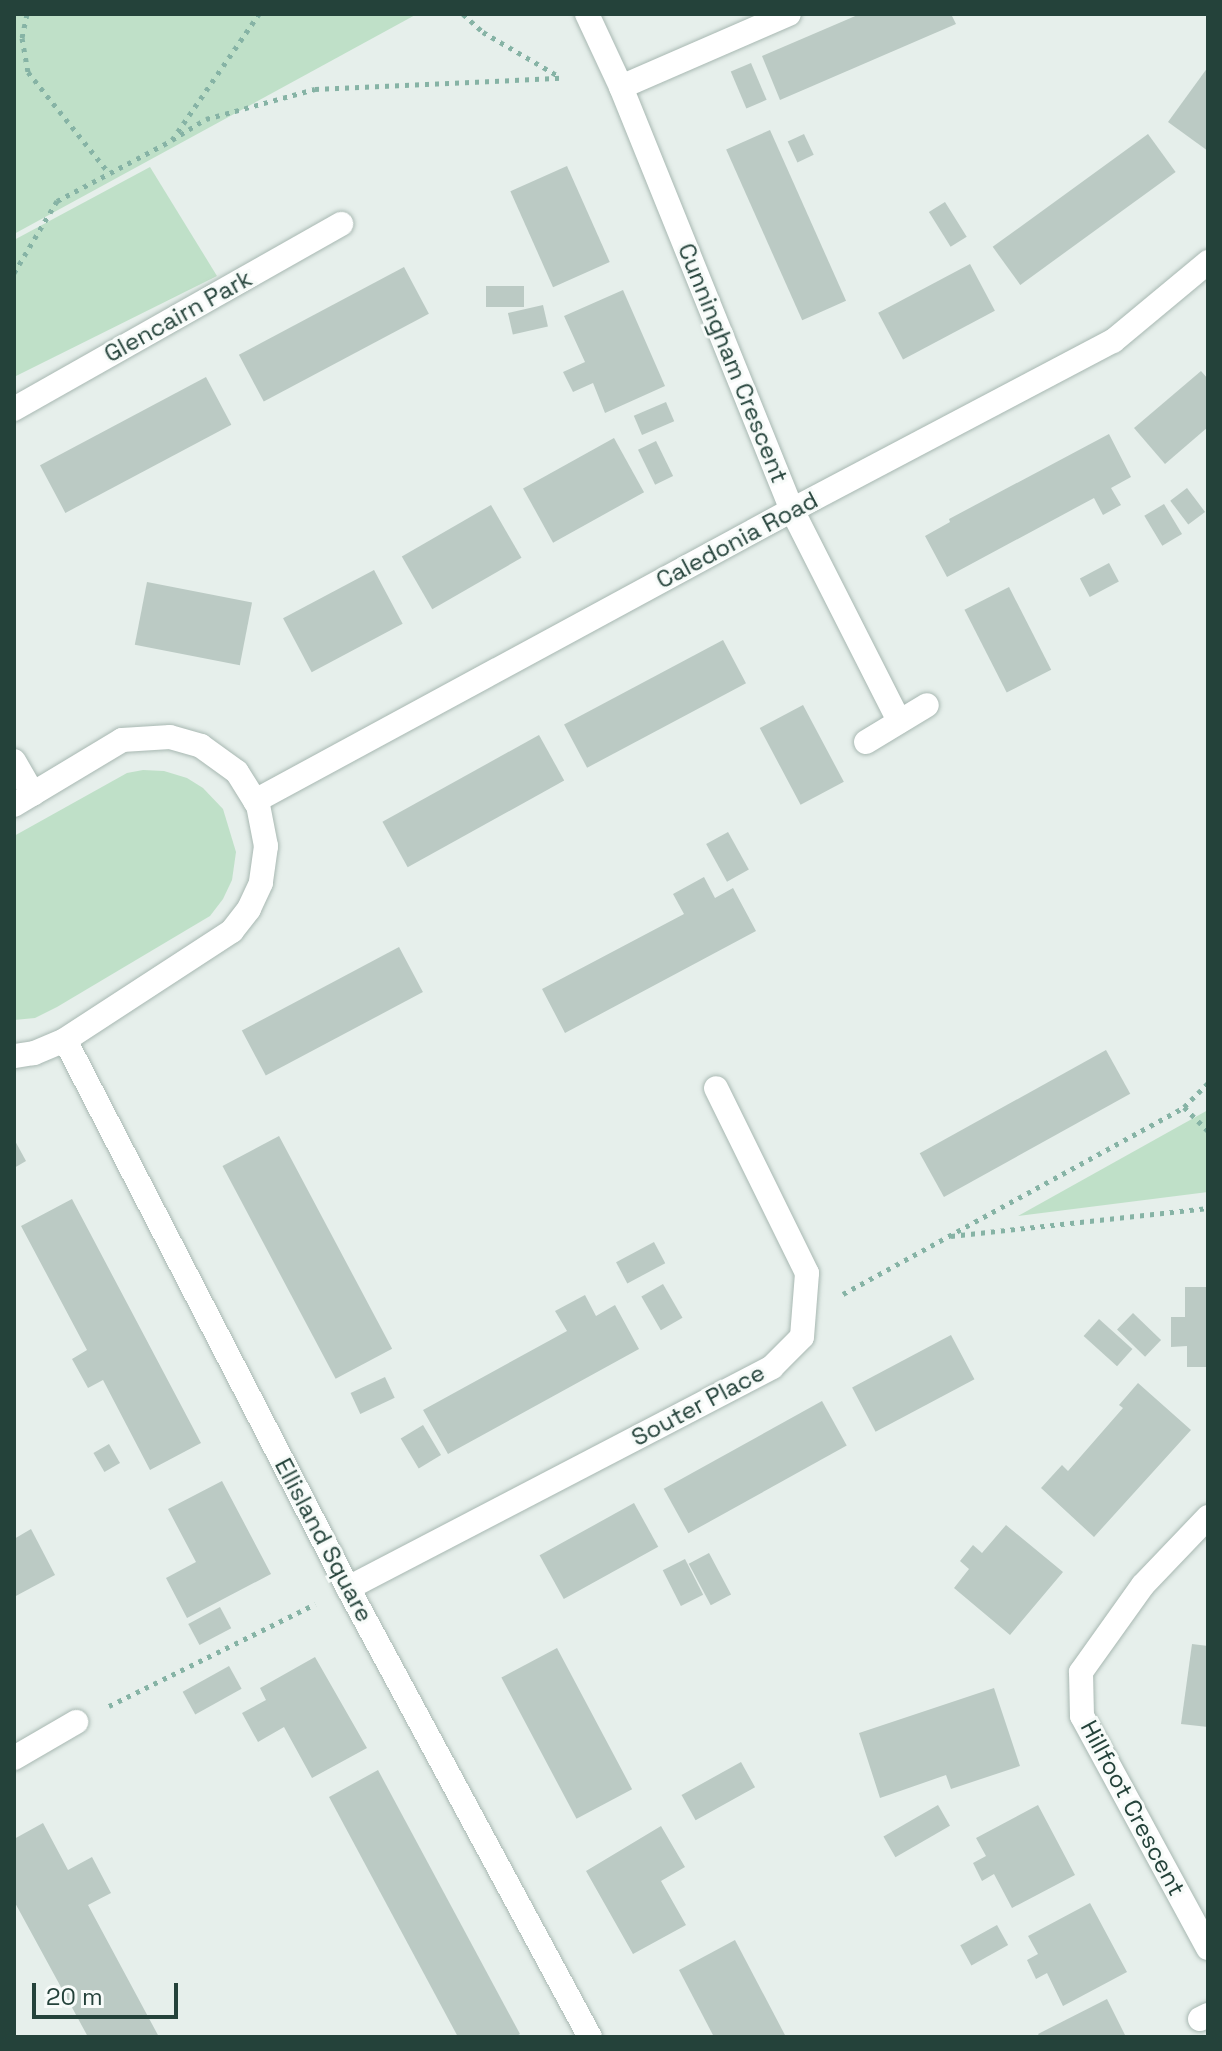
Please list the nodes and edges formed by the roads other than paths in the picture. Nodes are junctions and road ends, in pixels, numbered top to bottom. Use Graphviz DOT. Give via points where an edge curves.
graph roads {
  1 [pos="587,14"];
  2 [pos="789,14"];
  3 [pos="621,87"];
  4 [pos="341,224"];
  5 [pos="1208,262"];
  6 [pos="14,409"];
  7 [pos="792,510"];
  8 [pos="927,705"];
  9 [pos="899,721"];
  10 [pos="866,742"];
  11 [pos="14,761"];
  12 [pos="24,799"];
  13 [pos="255,801"];
  14 [pos="65,1040"];
  15 [pos="14,1056"];
  16 [pos="716,1088"];
  17 [pos="1208,1517"];
  18 [pos="348,1588"];
  19 [pos="76,1722"];
  20 [pos="14,1758"];
  21 [pos="1208,1948"];
  22 [pos="590,2037"];
  1 -- 3 [label="street, Cunningham Crescent"];
  2 -- 3 [label="street"];
  3 -- 7 [label="street, Cunningham Crescent"];
  4 -- 6 [label="street, Glencairn Park"];
  5 -- 7 [label="street, Caledonia Road" via="1113,341"];
  7 -- 9 [label="street, Cunningham Crescent"];
  7 -- 13 [label="street, Caledonia Road"];
  8 -- 9 [label="street"];
  9 -- 10 [label="street"];
  11 -- 12 [label="street"];
  12 -- 13 [label="street" via="122,740 170,737 222,759"];
  13 -- 14 [label="street" via="265,830 265,865 261,883 232,931"];
  14 -- 15 [label="street"];
  14 -- 18 [label="street, Ellisland Square"];
  16 -- 18 [label="street, Souter Place" via="807,1273 802,1337 772,1367"];
  17 -- 21 [label="street, Hillfoot Crescent" via="1143,1585 1081,1672 1082,1716"];
  18 -- 22 [label="street, Ellisland Square"];
  19 -- 20 [label="street"];
}
